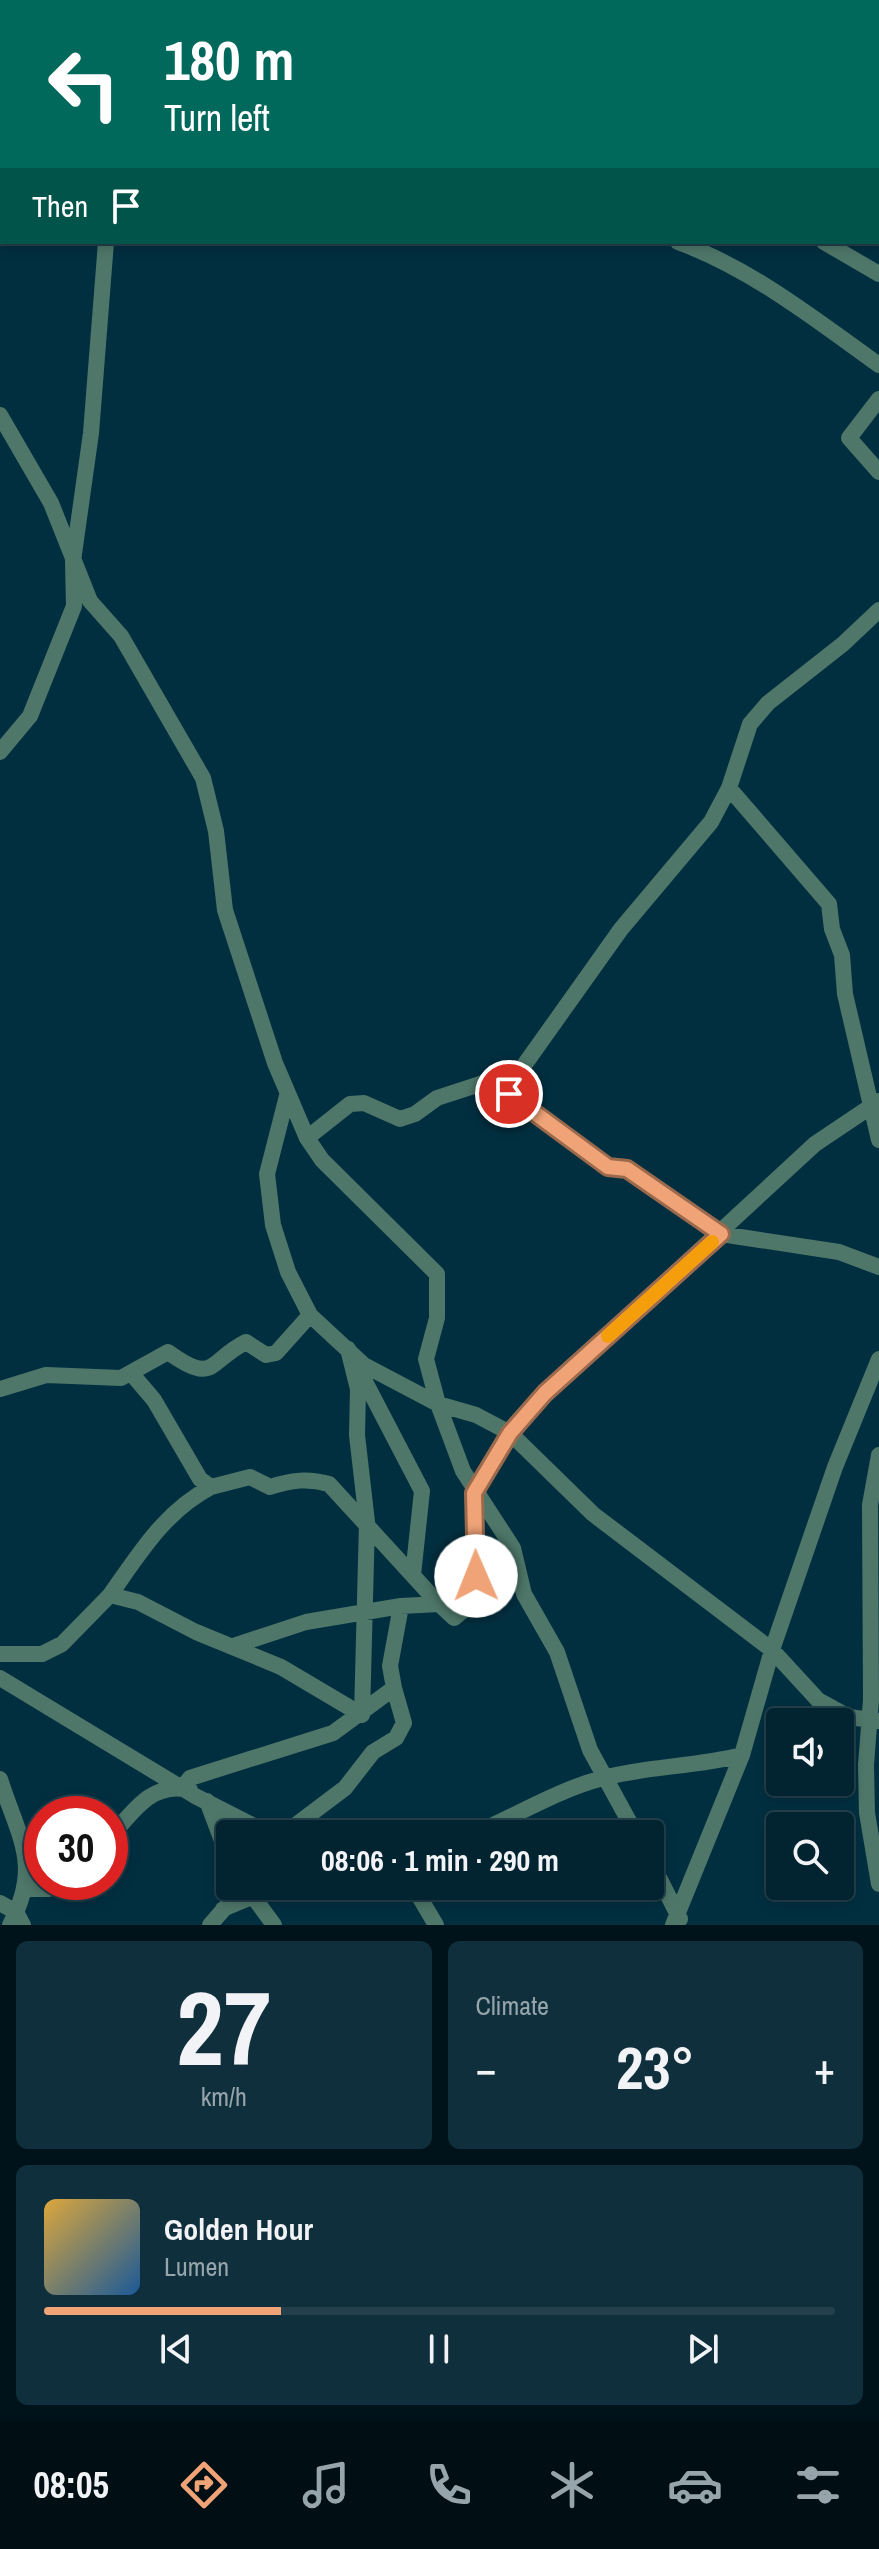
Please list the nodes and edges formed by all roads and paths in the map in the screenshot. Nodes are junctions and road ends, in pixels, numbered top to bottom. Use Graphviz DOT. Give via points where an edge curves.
graph roads {
  1 [pos="106,244"];
  2 [pos="684,244"];
  3 [pos="827,244"];
  4 [pos="879,274"];
  5 [pos="879,365"];
  6 [pos="879,399"];
  7 [pos="0,415"];
  8 [pos="879,472"];
  9 [pos="73,561"];
  10 [pos="879,610"];
  11 [pos="0,752"];
  12 [pos="729,788"];
  13 [pos="493,1083"];
  14 [pos="287,1096"];
  15 [pos="874,1104"];
  16 [pos="307,1138"];
  17 [pos="879,1140"];
  18 [pos="721,1234"];
  19 [pos="879,1267"];
  20 [pos="310,1315"];
  21 [pos="348,1349"];
  22 [pos="879,1359"];
  23 [pos="131,1373"];
  24 [pos="0,1378"];
  25 [pos="22,1379"];
  26 [pos="0,1389"];
  27 [pos="438,1404"];
  28 [pos="510,1433"];
  29 [pos="879,1455"];
  30 [pos="211,1487"];
  31 [pos="474,1493"];
  32 [pos="367,1522"];
  33 [pos="413,1575"];
  34 [pos="110,1595"];
  35 [pos="439,1604"];
  36 [pos="401,1606"];
  37 [pos="364,1613"];
  38 [pos="233,1646"];
  39 [pos="772,1650"];
  40 [pos="0,1654"];
  41 [pos="0,1678"];
  42 [pos="394,1688"];
  43 [pos="875,1698"];
  44 [pos="832,1708"];
  45 [pos="854,1708"];
  46 [pos="362,1715"];
  47 [pos="854,1716"];
  48 [pos="874,1720"];
  49 [pos="742,1755"];
  50 [pos="873,1768"];
  51 [pos="606,1777"];
  52 [pos="0,1779"];
  53 [pos="190,1790"];
  54 [pos="207,1801"];
  55 [pos="128,1818"];
  56 [pos="243,1820"];
  57 [pos="303,1820"];
  58 [pos="502,1820"];
  59 [pos="629,1820"];
  60 [pos="216,1825"];
  61 [pos="24,1852"];
  62 [pos="879,1884"];
  63 [pos="24,1889"];
  64 [pos="664,1890"];
  65 [pos="235,1900"];
  66 [pos="255,1900"];
  67 [pos="421,1900"];
  68 [pos="0,1903"];
  69 [pos="16,1921"];
  70 [pos="678,1921"];
  71 [pos="210,1925"];
  72 [pos="274,1925"];
  73 [pos="436,1925"];
  1 -- 9 [label="street" via="88,462"];
  2 -- 5 [label="street" via="793,303"];
  3 -- 4 [label="street"];
  6 -- 8 [label="street" via="849,438"];
  7 -- 9 [label="street" via="51,503"];
  9 -- 11 [label="street" via="74,606 54,662 30,716"];
  9 -- 14 [label="street" via="90,601 121,636 203,778 216,831 225,910"];
  10 -- 12 [label="street" via="750,724"];
  12 -- 13 [label="street" via="711,822 621,929 530,1061"];
  12 -- 15 [label="street" via="829,904 845,994"];
  13 -- 16 [label="street" via="437,1098 400,1119 364,1103 350,1104"];
  13 -- 18 [label="street" via="608,1167 627,1169"];
  14 -- 16 [label="street"];
  14 -- 20 [label="street" via="267,1174 271,1212 288,1272"];
  15 -- 17 [label="street"];
  15 -- 18 [label="street" via="815,1144"];
  16 -- 27 [label="street" via="322,1160 437,1274 440,1296 426,1359"];
  18 -- 19 [label="street" via="839,1252"];
  18 -- 28 [label="street" via="545,1393"];
  20 -- 21 [label="street"];
  20 -- 23 [label="street" via="276,1353 266,1355 246,1342 217,1366 202,1369 168,1352"];
  21 -- 27 [label="street" via="364,1365"];
  21 -- 32 [label="street" via="358,1389 357,1435"];
  21 -- 33 [label="street" via="422,1491"];
  22 -- 39 [label="street" via="835,1467"];
  23 -- 25 [label="street" via="121,1378 57,1374"];
  23 -- 30 [label="street" via="154,1400 200,1479"];
  24 -- 25 [label="street"];
  25 -- 26 [label="street"];
  27 -- 28 [label="street"];
  27 -- 31 [label="street"];
  28 -- 31 [label="street"];
  28 -- 39 [label="street" via="593,1514"];
  29 -- 43 [label="street" via="869,1539"];
  30 -- 32 [label="street" via="250,1477 270,1487 313,1480 329,1484"];
  30 -- 34 [label="street" via="170,1512"];
  31 -- 35 [label="street" via="476,1576 471,1604 454,1618"];
  31 -- 51 [label="street" via="513,1548 524,1594 557,1652 590,1750"];
  32 -- 33 [label="street"];
  32 -- 37 [label="street"];
  33 -- 35 [label="street"];
  34 -- 38 [label="street" via="138,1602"];
  34 -- 40 [label="street" via="62,1644 42,1654"];
  35 -- 36 [label="street"];
  36 -- 37 [label="street"];
  36 -- 42 [label="street" via="390,1666"];
  37 -- 38 [label="street" via="306,1622"];
  37 -- 46 [label="street"];
  38 -- 46 [label="street" via="281,1667"];
  39 -- 44 [label="street" via="818,1700"];
  39 -- 49 [label="street"];
  41 -- 53 [label="street"];
  42 -- 46 [label="street"];
  42 -- 57 [label="street" via="404,1723 396,1738 373,1752 345,1788"];
  43 -- 45 [label="street"];
  43 -- 48 [label="street"];
  46 -- 53 [label="street" via="333,1733 190,1778"];
  47 -- 48 [label="street"];
  48 -- 50 [label="street"];
  49 -- 51 [label="street"];
  49 -- 70 [label="street"];
  50 -- 62 [label="street" via="867,1813"];
  51 -- 58 [label="street"];
  51 -- 59 [label="street"];
  52 -- 61 [label="street"];
  53 -- 54 [label="street"];
  53 -- 55 [label="street" via="172,1787 151,1794"];
  54 -- 56 [label="street"];
  54 -- 60 [label="street"];
  63 -- 69 [label="street"];
  64 -- 70 [label="street"];
  65 -- 71 [label="street"];
  66 -- 72 [label="street"];
  67 -- 73 [label="street"];
  68 -- 69 [label="street"];
}
